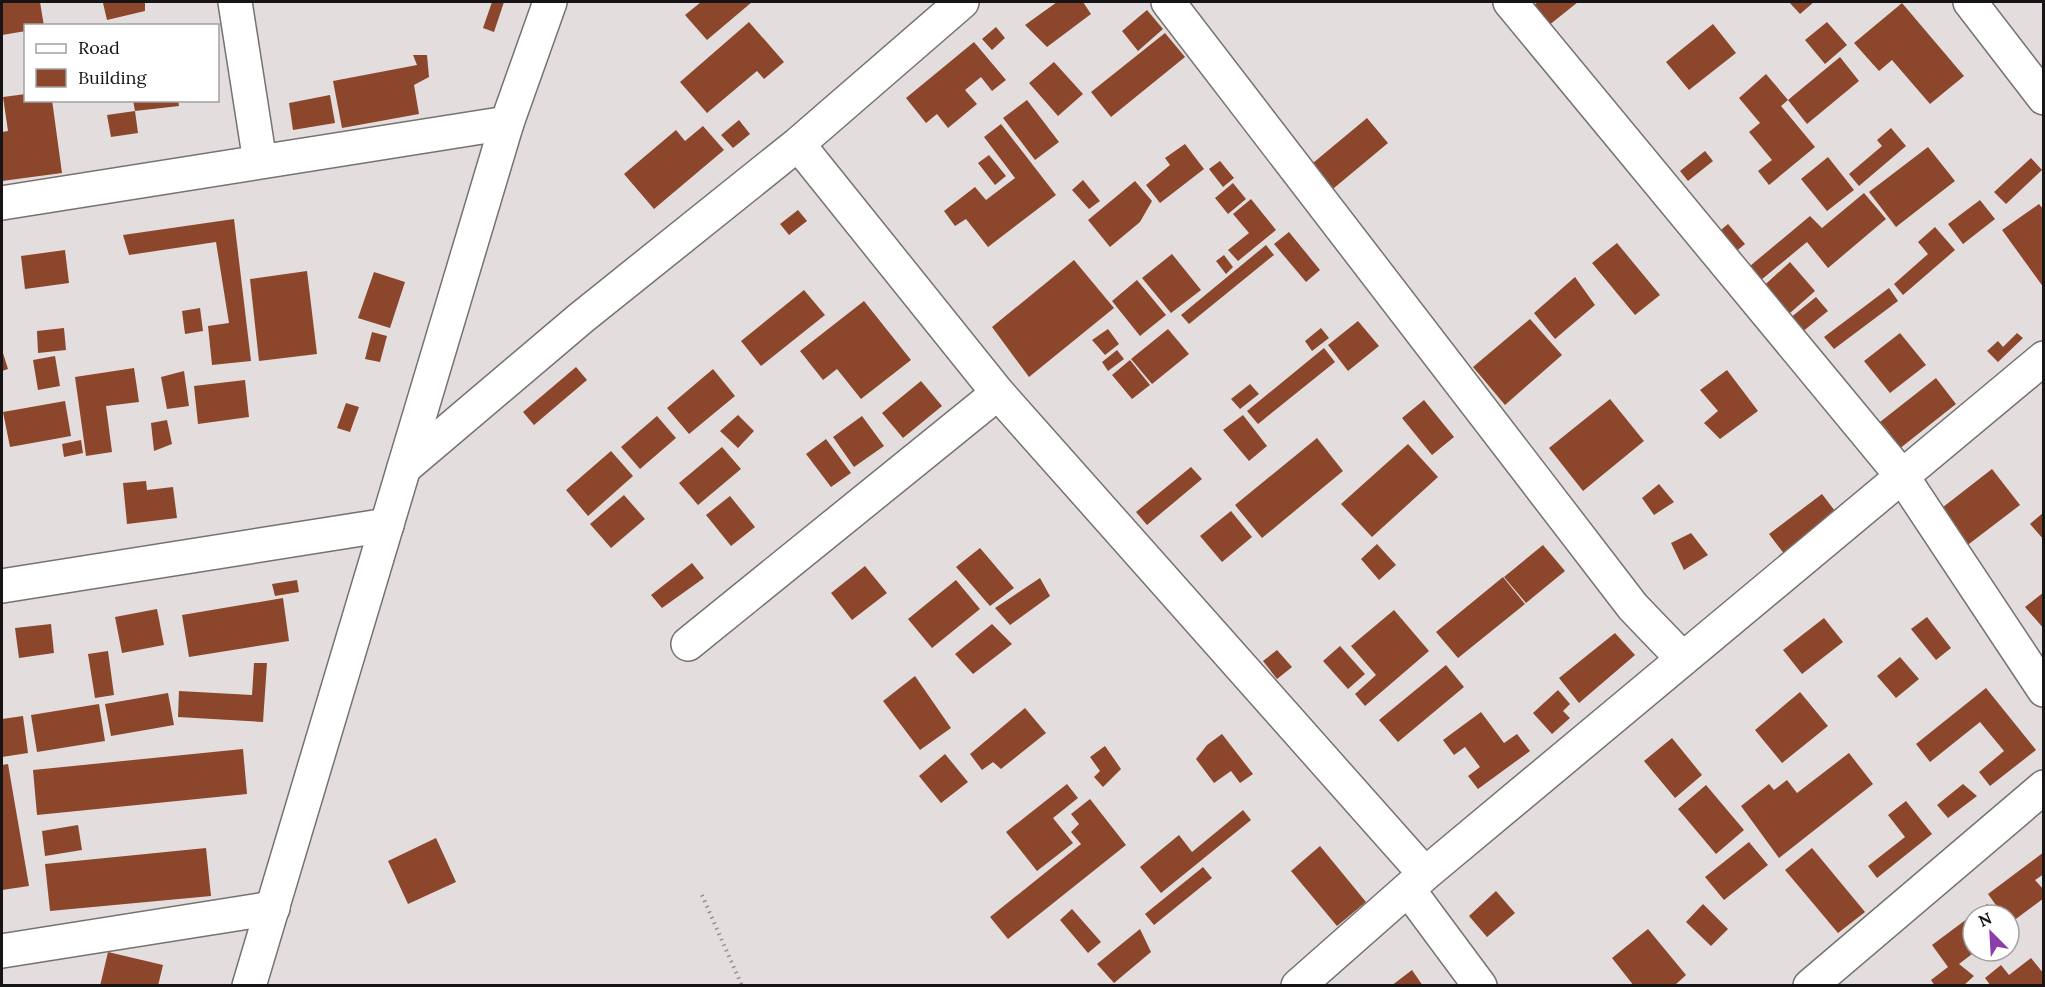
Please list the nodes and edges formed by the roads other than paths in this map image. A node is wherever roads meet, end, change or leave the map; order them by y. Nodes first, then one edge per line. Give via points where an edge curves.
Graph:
1 (235, 2) edge
2 (550, 2) edge
3 (962, 2) edge
4 (1167, 2) edge
5 (1510, 2) edge
6 (1970, 2) edge
7 (2043, 98) edge
8 (507, 123) junction
9 (798, 144) junction
10 (260, 162) junction
11 (2, 203) edge
12 (2043, 358) edge
13 (998, 393) junction
14 (404, 468) junction
15 (1902, 476) junction
16 (387, 525) junction
17 (2, 586) edge
18 (688, 644) dead end
19 (1683, 659) junction
20 (2043, 690) edge
21 (2043, 787) edge
22 (1417, 881) junction
23 (273, 908) junction
24 (2, 951) edge
25 (249, 986) edge
26 (1298, 986) edge
27 (1480, 986) edge
28 (1810, 986) edge

1 - 10 street
2 - 8 street
3 - 9 street
4 - 19 street via 1633,607
5 - 15 street
6 - 7 street
8 - 10 street
8 - 14 street
9 - 13 street
9 - 14 street via 581,318
10 - 11 street
12 - 15 street
13 - 18 street
13 - 22 street
14 - 16 street
15 - 19 street
15 - 20 street
16 - 17 street
16 - 23 street
19 - 22 street
21 - 28 street
22 - 26 street
22 - 27 street
23 - 24 street
23 - 25 street

